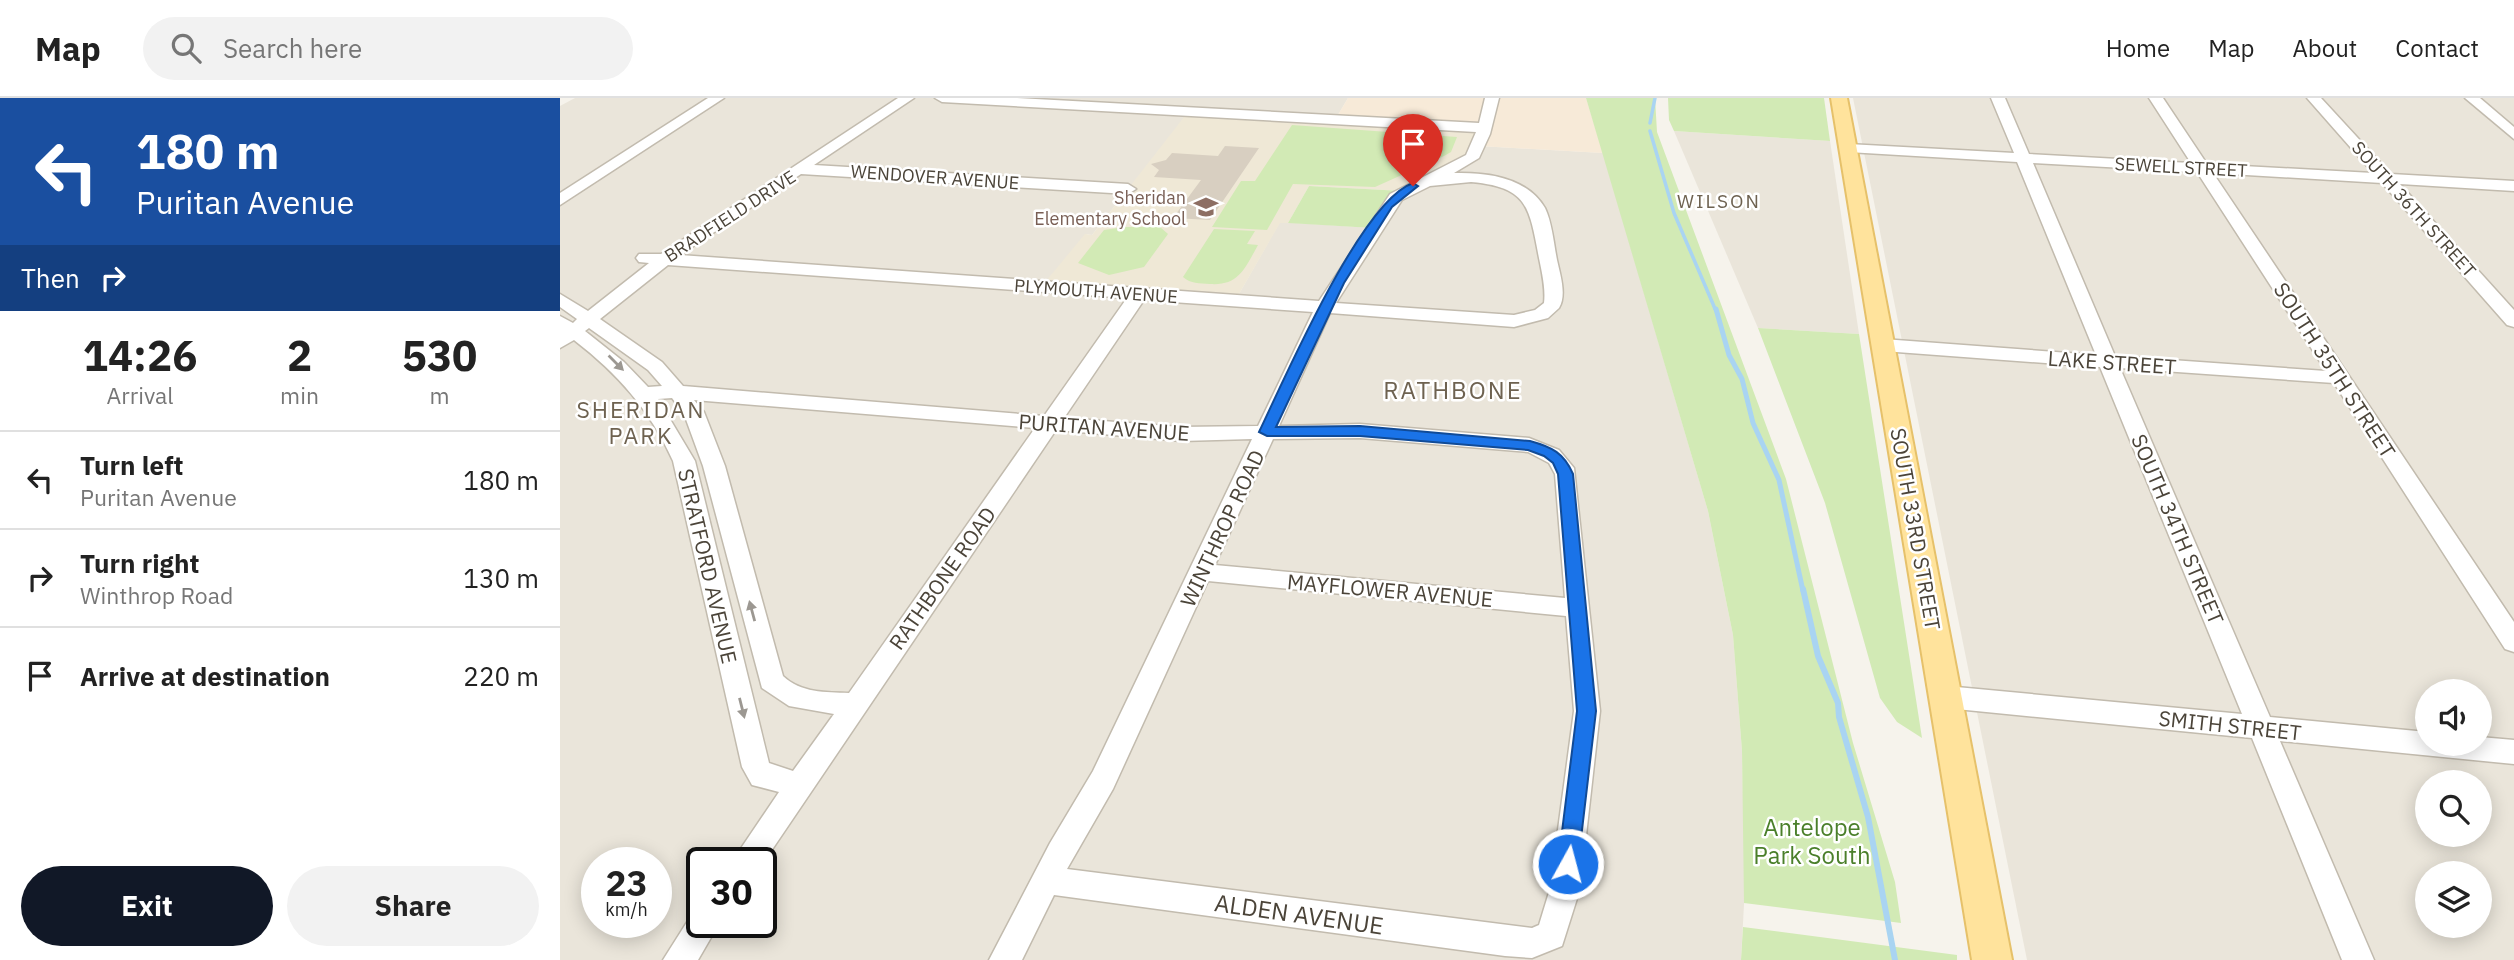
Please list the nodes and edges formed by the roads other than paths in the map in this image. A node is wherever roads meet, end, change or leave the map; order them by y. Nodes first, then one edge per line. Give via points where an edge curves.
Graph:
1 (717, 98) edge
2 (892, 98) edge
3 (907, 98) edge
4 (942, 98) edge
5 (1492, 98) edge
6 (1839, 98) edge
7 (1998, 98) edge
8 (2156, 98) edge
9 (2314, 98) edge
10 (2472, 98) edge
11 (1485, 128) junction
12 (2514, 135) edge
13 (1848, 148) junction
14 (1476, 153) junction
15 (2023, 158) junction
16 (784, 168) junction
17 (2202, 168) junction
18 (801, 169) junction
19 (2387, 178) junction
20 (1501, 182) junction
21 (1424, 183) junction
22 (2514, 186) edge
23 (1128, 189) dead end
24 (560, 200) edge
25 (654, 259) junction
26 (1139, 294) junction
27 (1324, 307) junction
28 (568, 321) edge
29 (2514, 321) edge
30 (1883, 345) junction
31 (2108, 362) junction
32 (2340, 378) junction
33 (678, 392) junction
34 (645, 393) junction
35 (1049, 424) junction
36 (1267, 432) junction
37 (1202, 572) junction
38 (1577, 608) junction
39 (2514, 642) edge
40 (1946, 697) junction
41 (855, 704) junction
42 (2261, 728) junction
43 (2514, 752) edge
44 (799, 785) junction
45 (757, 847) edge
46 (1046, 880) junction
47 (694, 938) edge
48 (679, 960) edge
49 (1005, 960) edge
50 (1992, 960) edge
51 (2358, 960) edge

1 - 24 street
2 - 16 street, BRADFIELD DRIVE
3 - 18 street, BRADFIELD DRIVE
4 - 11 street
5 - 11 street
6 - 13 main road, SOUTH 33RD STREET
7 - 15 street, SOUTH 34TH STREET
8 - 17 street, SOUTH 35TH STREET
9 - 19 street, SOUTH 36TH STREET
10 - 12 street
11 - 14 street
13 - 15 street, SEWELL STREET
13 - 30 main road, SOUTH 33RD STREET
14 - 20 street via 1484,169
14 - 21 street, WINTHROP ROAD via 1467,163
15 - 17 street, SEWELL STREET
15 - 31 street, SOUTH 34TH STREET
16 - 18 street, WENDOVER AVENUE
16 - 25 street, BRADFIELD DRIVE
17 - 19 street, SEWELL STREET
17 - 32 street, SOUTH 35TH STREET
18 - 23 street, WENDOVER AVENUE
18 - 25 street, BRADFIELD DRIVE
19 - 22 street, SEWELL STREET
19 - 29 street, SOUTH 36TH STREET
20 - 21 street via 1468,177
20 - 27 street, PLYMOUTH AVENUE via 1520,190 1538,210 1554,296 1545,312 1514,321
21 - 27 street, WINTHROP ROAD via 1403,191 1388,205
25 - 26 street, PLYMOUTH AVENUE
25 - 28 street, BRADFIELD DRIVE
26 - 27 street, PLYMOUTH AVENUE
26 - 35 street, RATHBONE ROAD
27 - 36 street, WINTHROP ROAD
28 - 33 street, STRATFORD AVENUE via 656,366
28 -> 34 street, STRATFORD AVENUE
30 - 31 street, LAKE STREET
30 - 40 main road, SOUTH 33RD STREET
31 - 32 street, LAKE STREET
31 - 42 street, SOUTH 34TH STREET
32 - 39 street, SOUTH 35TH STREET
33 - 34 street, PURITAN AVENUE
33 - 35 street, PURITAN AVENUE
41 -> 33 street, STRATFORD AVENUE via 798,698 780,692 771,681 715,466 694,412
34 -> 44 street, STRATFORD AVENUE via 668,424 684,461 756,767 762,776
35 - 36 street, PURITAN AVENUE via 1181,434
35 - 41 street, RATHBONE ROAD
36 - 37 street, WINTHROP ROAD
36 - 38 street, PURITAN AVENUE via 1360,431 1530,445 1549,452 1566,474
37 - 38 street, MAYFLOWER AVENUE
37 - 46 street, WINTHROP ROAD via 1103,780
38 - 46 street, ALDEN AVENUE via 1587,711 1565,889 1551,935 1532,943 1505,941
40 - 42 street, SMITH STREET
40 - 50 main road, SOUTH 33RD STREET
41 - 44 street, RATHBONE ROAD
42 - 43 street, SMITH STREET
42 - 51 street, SOUTH 34TH STREET
44 - 45 street, RATHBONE ROAD
46 - 49 street, WINTHROP ROAD
47 - 48 street

